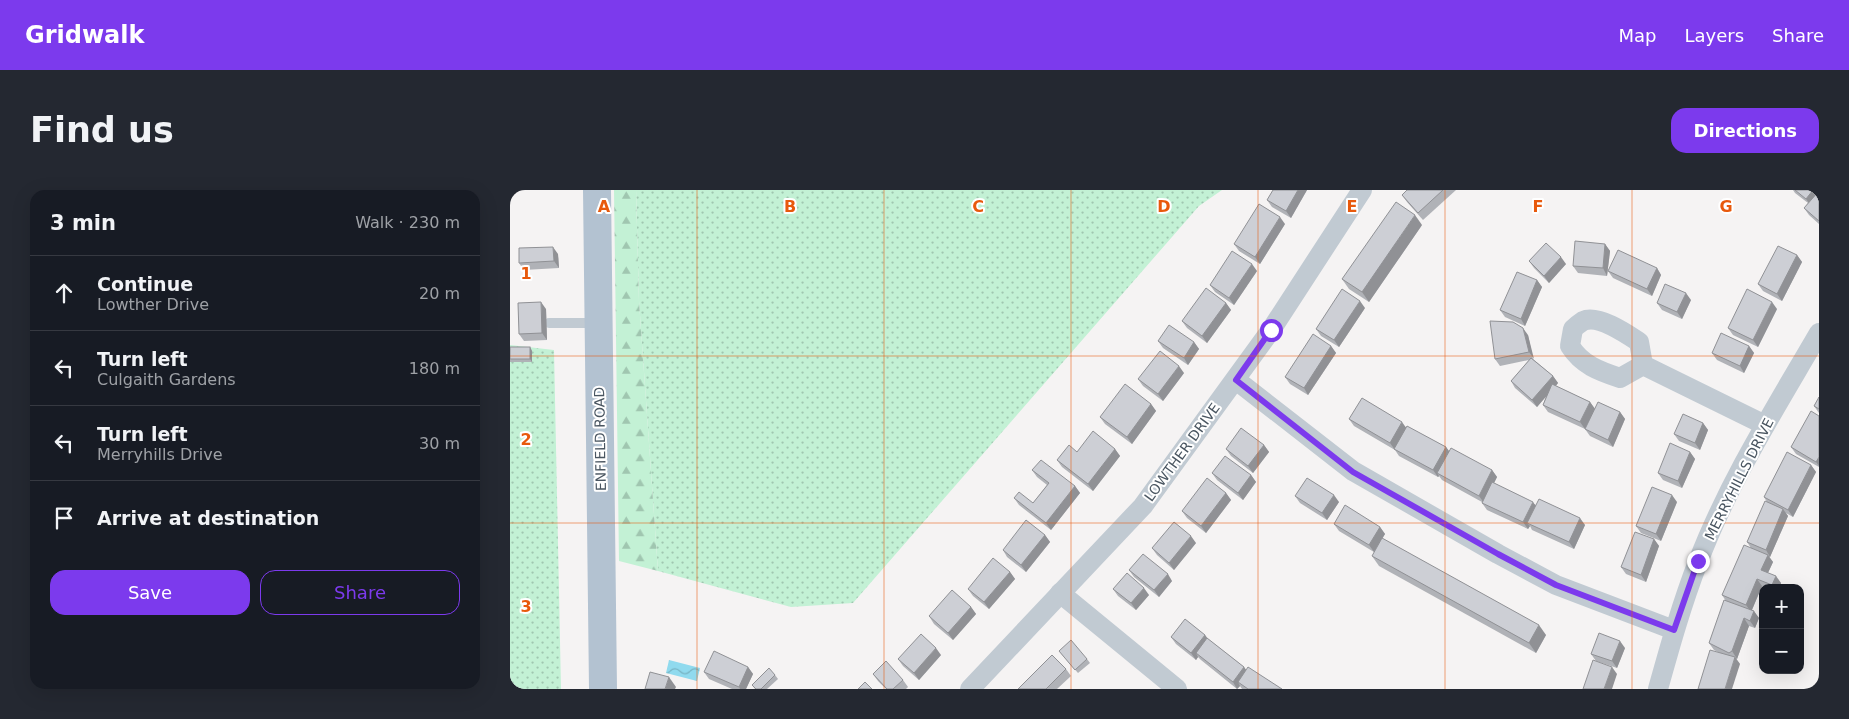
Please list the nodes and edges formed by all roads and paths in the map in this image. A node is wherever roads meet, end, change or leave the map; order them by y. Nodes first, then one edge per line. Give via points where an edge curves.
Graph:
1 (597, 190) edge
2 (1363, 191) edge
3 (599, 322) junction
4 (549, 324) dead end
5 (1819, 333) edge
6 (1643, 364) dead end
7 (1236, 380) junction
8 (1765, 425) junction
9 (1060, 594) junction
10 (1674, 630) junction
11 (603, 689) edge
12 (970, 689) edge
13 (1177, 689) edge
14 (1658, 689) edge

1 - 3 main road, ENFIELD ROAD
2 - 7 street, LOWTHER DRIVE
3 - 4 lane
3 - 11 main road, ENFIELD ROAD
5 - 8 street, MERRYHILLS DRIVE
6 - 8 street
7 - 9 street, LOWTHER DRIVE via 1143,506
7 - 10 street via 1353,472 1556,585
8 - 10 street, MERRYHILLS DRIVE via 1698,561
9 - 12 street, LOWTHER DRIVE
9 - 13 street
10 - 14 street, MERRYHILLS DRIVE

